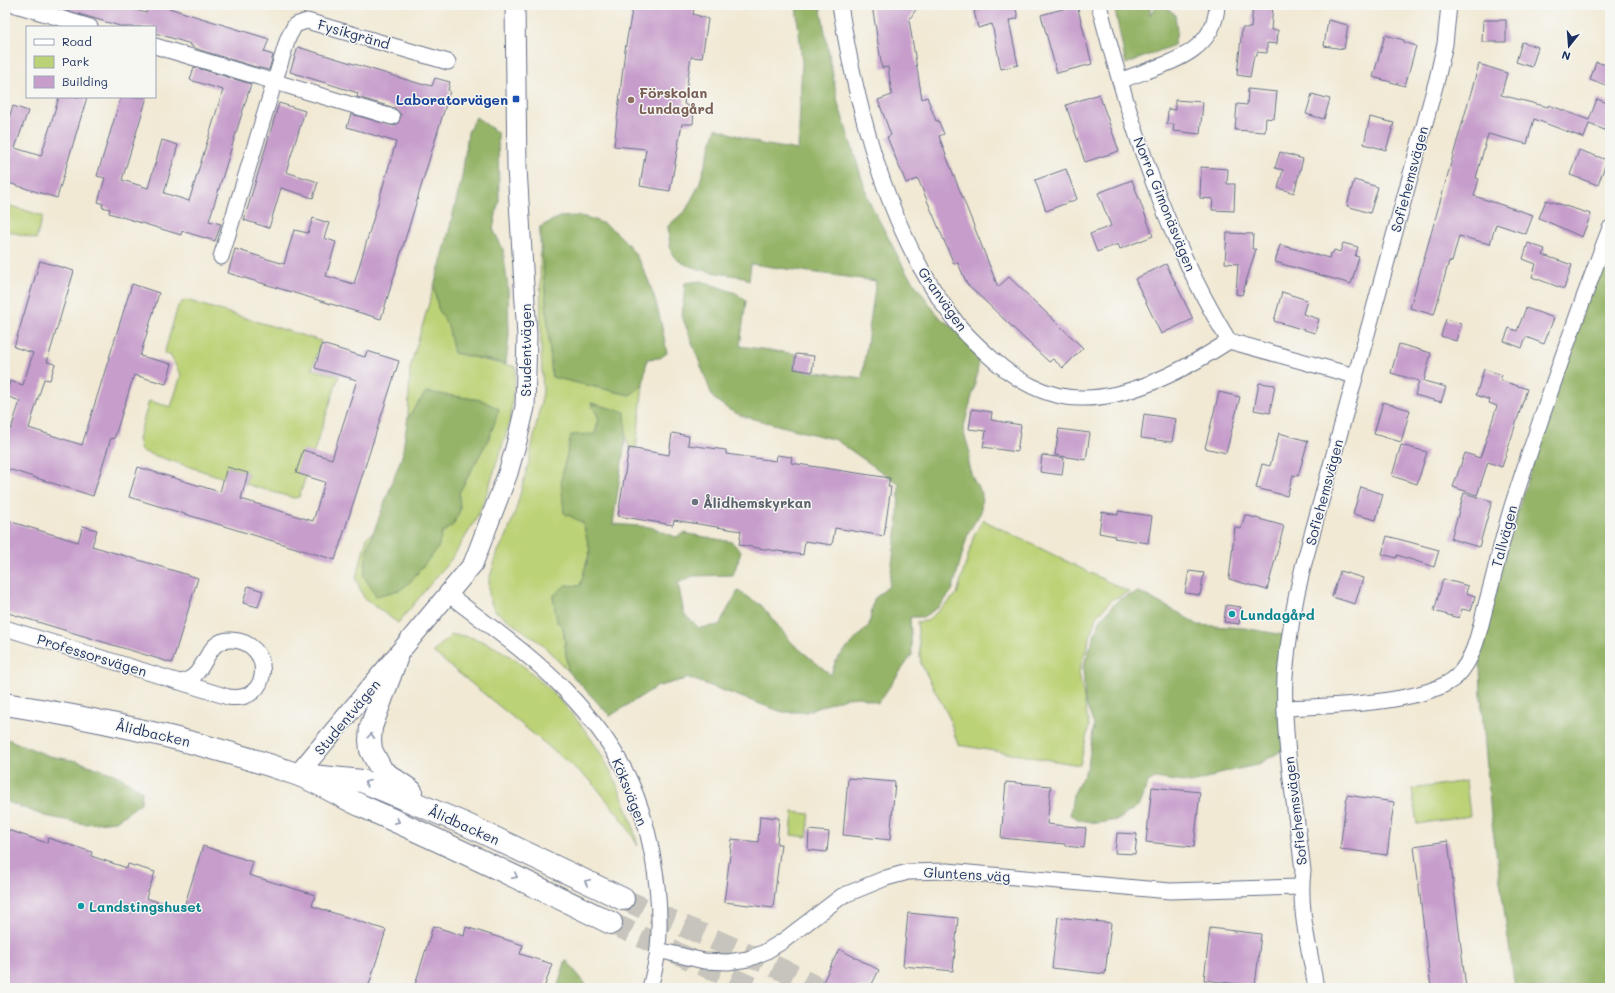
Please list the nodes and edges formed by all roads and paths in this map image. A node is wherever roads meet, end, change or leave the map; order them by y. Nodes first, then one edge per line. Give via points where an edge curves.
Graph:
1 (16, 5) edge
2 (515, 5) edge
3 (840, 5) edge
4 (1100, 5) edge
5 (1217, 5) edge
6 (1449, 5) edge
7 (87, 26) edge
8 (156, 46) edge
9 (448, 62) dead end
10 (1120, 81) junction
11 (274, 82) junction
12 (392, 117) dead end
13 (1610, 228) edge
14 (221, 257) dead end
15 (1229, 341) junction
16 (1355, 376) junction
17 (448, 594) junction
18 (5, 628) edge
19 (396, 659) junction
20 (180, 682) junction
21 (5, 704) edge
22 (1285, 708) junction
23 (298, 774) junction
24 (466, 824) junction
25 (1301, 887) junction
26 (623, 899) tunnel mouth
27 (612, 923) tunnel mouth
28 (658, 950) junction
29 (650, 988) edge
30 (1316, 988) edge

1 - 7 street
2 - 17 street, Studentvägen via 518,168 527,336 525,407 508,473 473,564
3 - 15 street, Granvägen via 848,55 877,163 917,262 956,323 1002,368 1018,380 1050,394 1084,398 1104,396 1143,385 1175,371
4 - 10 street, Norra Gimonäsvägen
5 - 10 street via 1213,28 1206,40 1193,51
6 - 16 street, Sofiehemsvägen via 1445,44
8 - 11 street
9 - 11 street, Fysikgränd via 307,21 295,25 288,38
10 - 15 street, Norra Gimonäsvägen via 1173,232 1205,300
11 - 12 street
11 - 14 street, Fysikgränd
13 - 22 street, Tallvägen via 1535,437 1512,506 1479,632 1472,653 1464,666 1457,676 1445,685 1416,695
15 - 16 street
16 - 22 street, Sofiehemsvägen via 1294,604 1285,677
17 - 19 street, Studentvägen
17 - 28 street, Köksvägen via 524,651 565,690 596,726 624,768 650,848 657,889
18 - 20 street, Professorsvägen
19 - 23 street, Studentvägen
24 -> 19 main road, Studentvägen via 392,779 375,761 370,740 371,727
20 - 20 street, Professorsvägen via 228,697 240,698 251,694 260,684 262,664 258,654 250,646 237,640 223,641 212,649 194,677
21 - 23 main road, Ålidbacken via 170,735
22 - 25 street, Sofiehemsvägen via 1302,871
24 -> 23 main road, Ålidbacken via 362,781
23 -> 27 main road, Ålidbacken via 350,801 459,849
26 -> 24 main road, Ålidbacken
25 - 28 street, Gluntens väg via 1170,890 947,871 908,872 842,896 782,941 748,959 728,962 704,961
25 - 30 street, Sofiehemsvägen
28 - 29 street, Köksvägen

